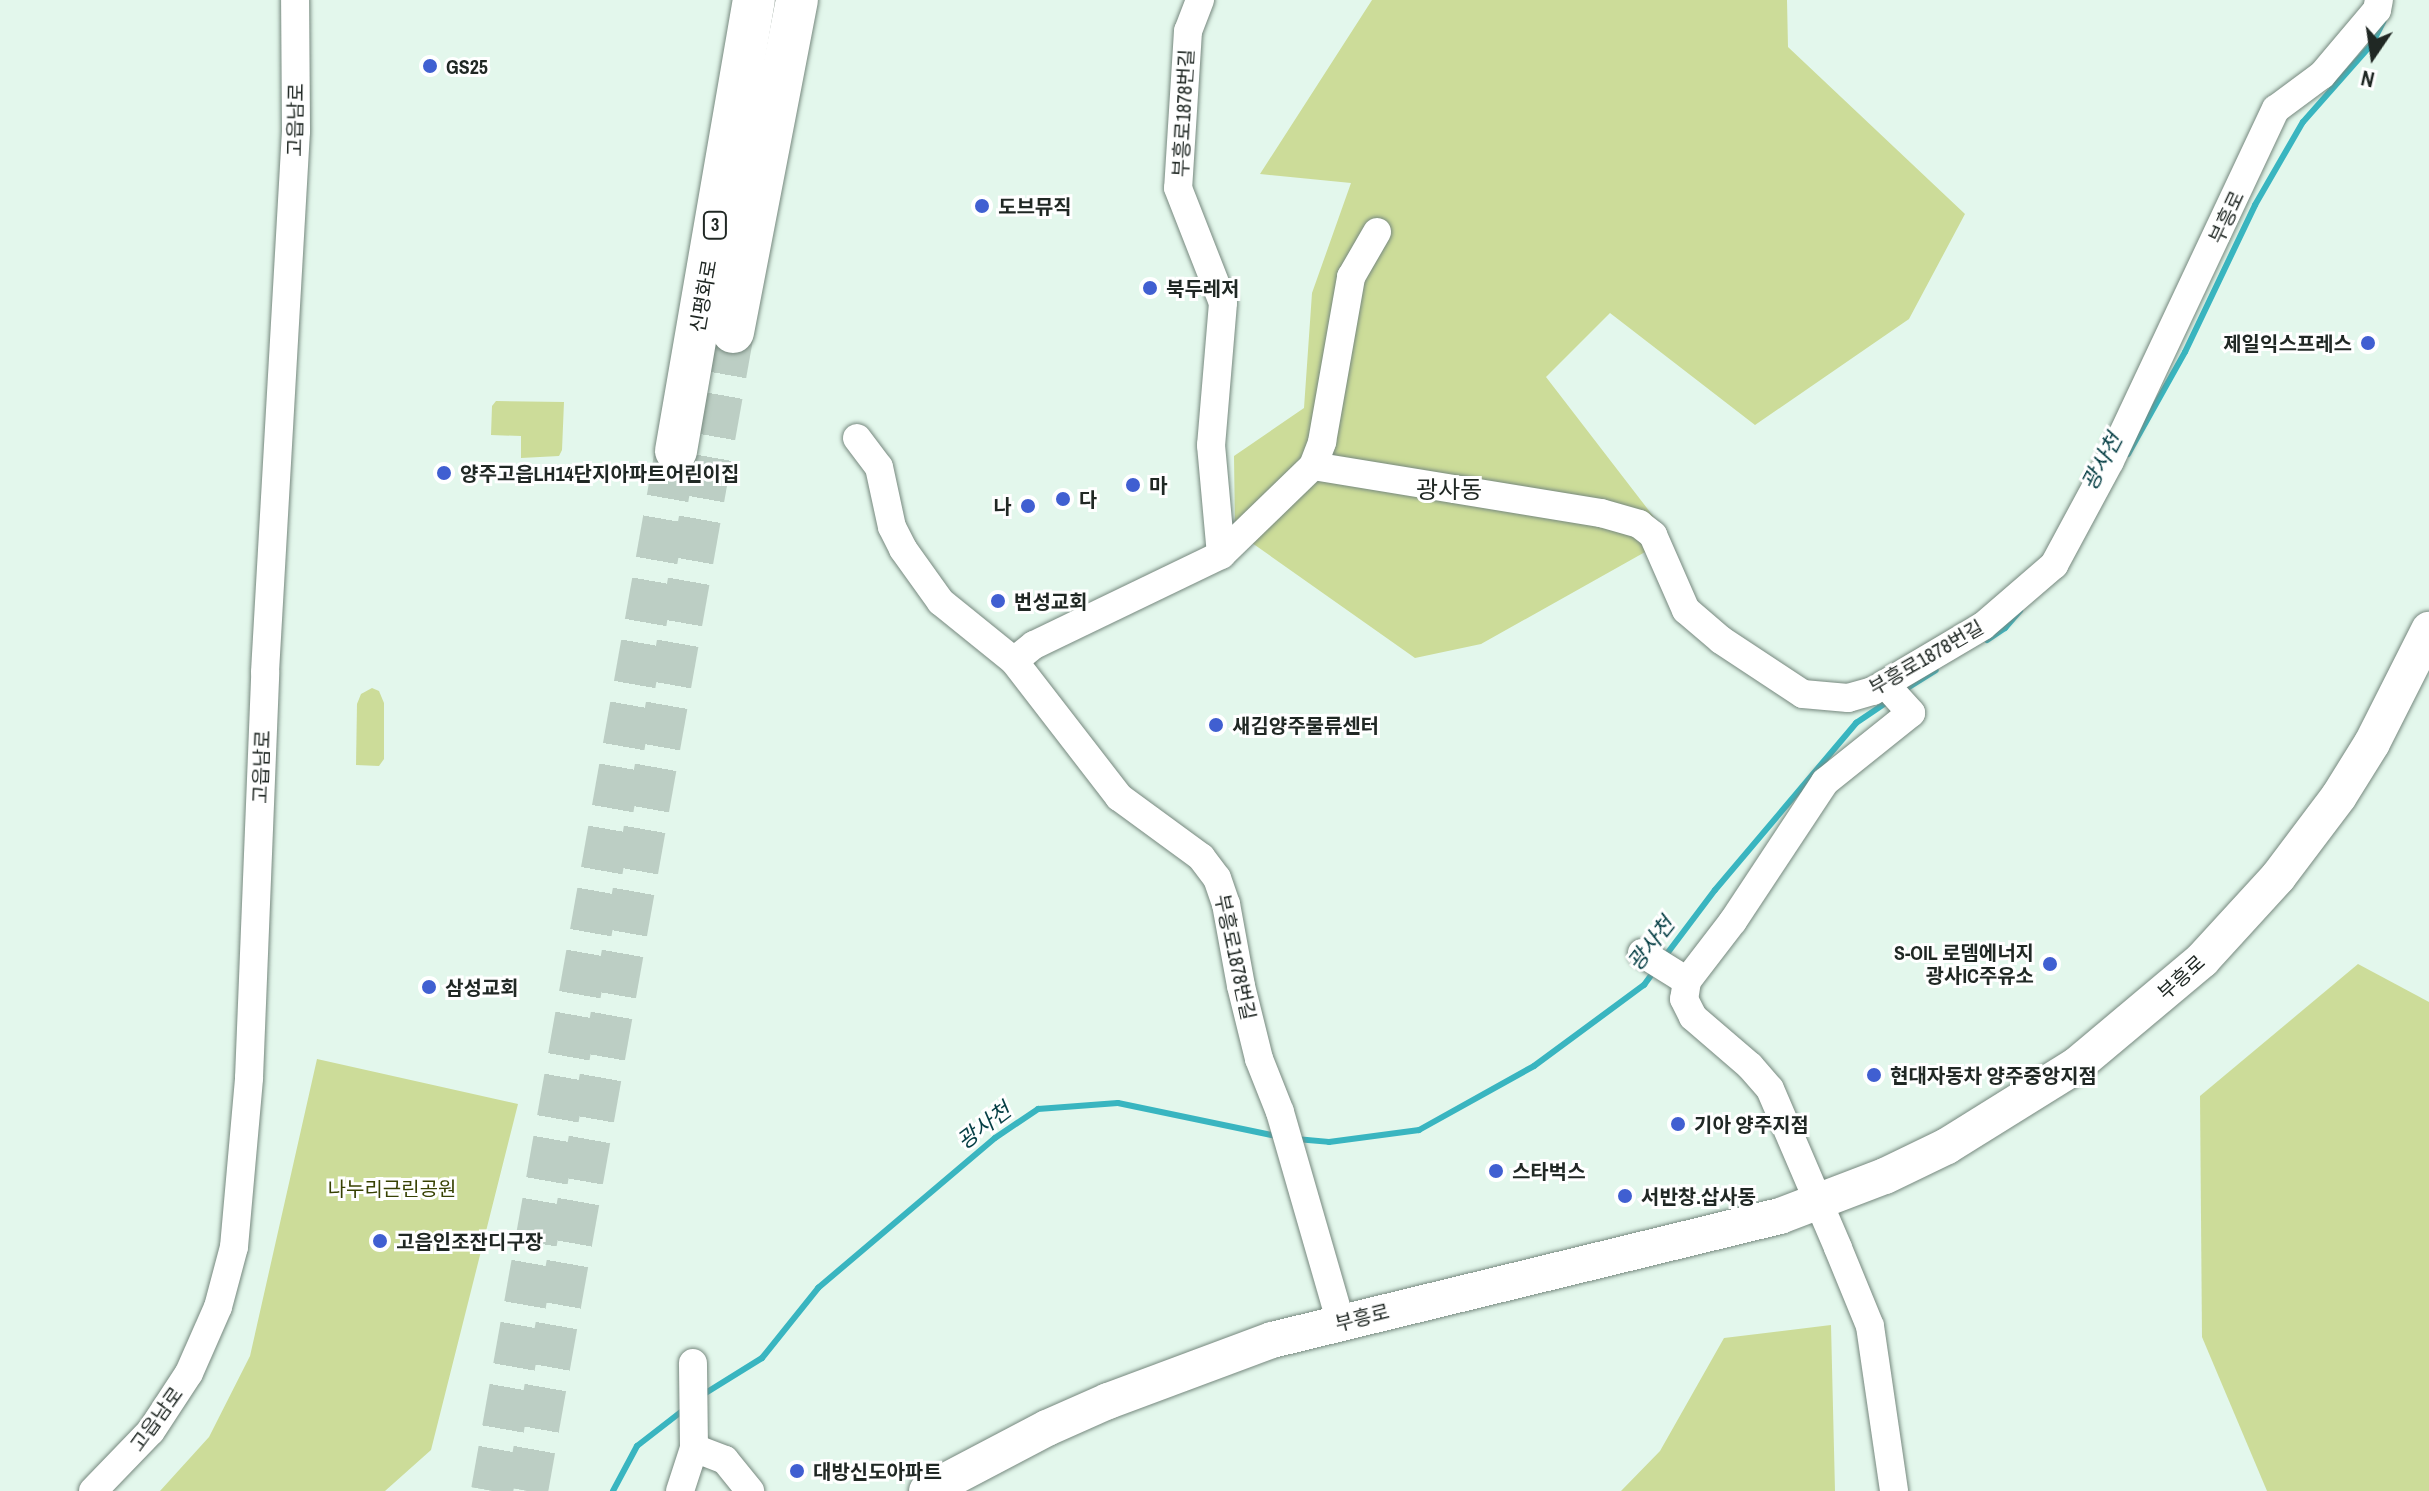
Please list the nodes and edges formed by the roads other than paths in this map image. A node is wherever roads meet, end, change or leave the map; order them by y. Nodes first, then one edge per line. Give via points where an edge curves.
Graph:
1 (295, 0) edge
2 (754, 0) edge
3 (797, 0) edge
4 (1200, 0) edge
5 (2379, 0) edge
6 (1377, 232) dead end
7 (733, 332) tunnel mouth
8 (857, 438) dead end
9 (676, 451) tunnel mouth
10 (2110, 461) joint
11 (1313, 466) junction
12 (1221, 555) junction
13 (2429, 630) edge
14 (1014, 661) junction
15 (1897, 697) junction
16 (1644, 954) dead end
17 (1687, 981) junction
18 (1819, 1202) junction
19 (1341, 1323) junction
20 (693, 1363) dead end
21 (694, 1448) junction
22 (93, 1491) edge
23 (680, 1491) edge
24 (750, 1491) edge
25 (927, 1491) edge
26 (1894, 1491) edge

1 - 22 street, 고읍남로 via 296,131 265,672 249,1078 234,1247 218,1307 189,1373 151,1431
2 - 9 highway, 신평화로 / 3
3 - 7 highway, 신평화로 / 3
4 - 12 street, 부흥로1878번길 via 1188,31 1178,188 1223,303 1211,445
5 - 10 street, 부흥로 via 2377,10 2322,75 2276,109
6 - 11 street via 1351,277 1322,442
8 - 14 street, 부흥로1878번길 via 879,467 892,527 921,578 941,602
10 - 15 street, 부흥로1878번길 via 2054,565
11 - 12 street
11 - 15 street, 부흥로1878번길 via 1601,513 1639,524 1653,535 1686,610 1803,694
12 - 14 street via 1034,645
13 - 18 main road, 부흥로 via 2339,796 2278,877 2202,960 2077,1065 2004,1114 1885,1176
14 - 19 street, 부흥로1878번길 via 1119,797 1201,857 1217,878 1259,1059 1280,1112
15 - 17 street via 1825,782
16 - 17 street
17 - 18 street via 1684,999 1693,1017 1770,1089
18 - 19 main road, 부흥로 via 1765,1220
18 - 26 street via 1870,1326
19 - 25 main road, 부흥로 via 1272,1340 1108,1401
20 - 21 street
21 - 23 street
21 - 24 street via 725,1460

